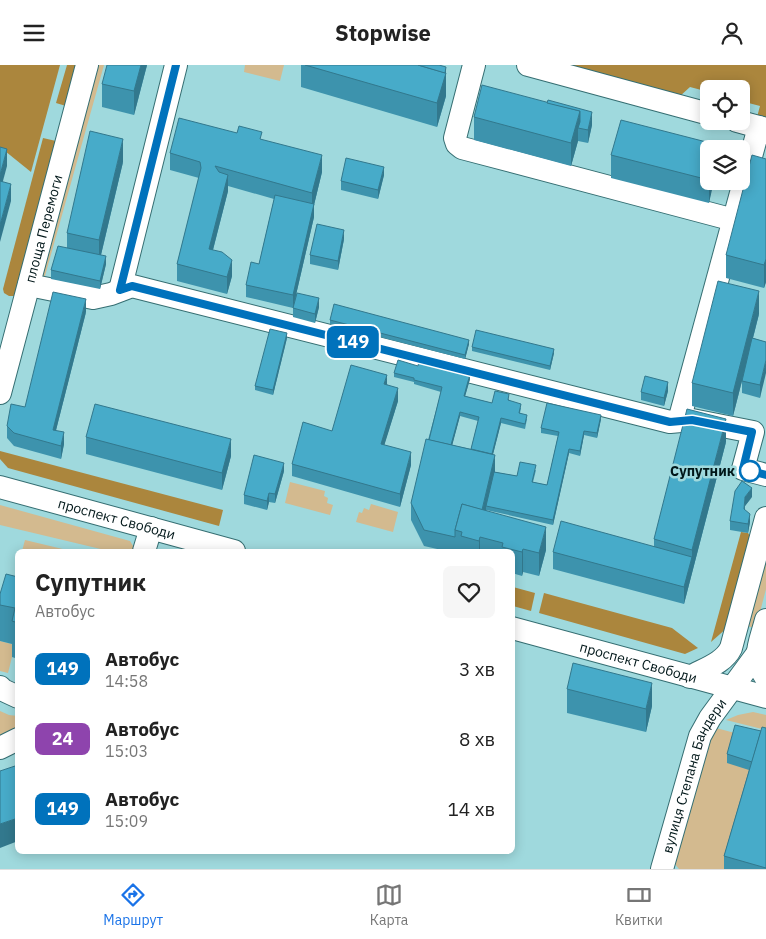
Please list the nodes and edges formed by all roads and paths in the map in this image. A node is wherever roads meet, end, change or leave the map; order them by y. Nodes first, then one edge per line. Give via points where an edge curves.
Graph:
1 (87, 65) edge
2 (176, 65) edge
3 (474, 65) edge
4 (528, 65) edge
5 (700, 112) edge
6 (762, 128) edge
7 (734, 220) junction
8 (29, 285) junction
9 (120, 290) junction
10 (0, 393) edge
11 (679, 421) junction
12 (766, 475) edge
13 (0, 487) edge
14 (766, 518) edge
15 (151, 528) junction
16 (145, 549) edge
17 (227, 549) edge
18 (766, 620) edge
19 (515, 629) edge
20 (731, 648) junction
21 (757, 654) junction
22 (690, 677) junction
23 (766, 678) edge
24 (0, 687) edge
25 (732, 688) junction
26 (15, 695) edge
27 (766, 697) edge
28 (15, 740) edge
29 (0, 748) edge
30 (662, 869) edge

1 - 8 street, площа Перемоги
2 - 9 street
3 - 7 street via 455,138 462,148
4 - 5 street
6 - 7 street
7 - 11 street
8 - 9 street via 93,298
8 - 10 street, площа Перемоги
9 - 11 street via 132,286 670,422
11 - 12 street via 692,420 752,432 743,469
13 - 15 street, проспект Свободи
14 - 20 street
15 - 16 street
15 - 17 street, проспект Свободи
18 - 21 street
19 - 22 street, проспект Свободи
20 - 22 street via 723,659
20 - 25 street
21 - 23 street
21 - 25 street, вулиця Степана Бандери
22 - 25 street, проспект Свободи
24 - 26 street
25 - 27 street, проспект Свободи
25 - 30 street, вулиця Степана Бандери via 700,736
28 - 29 street

